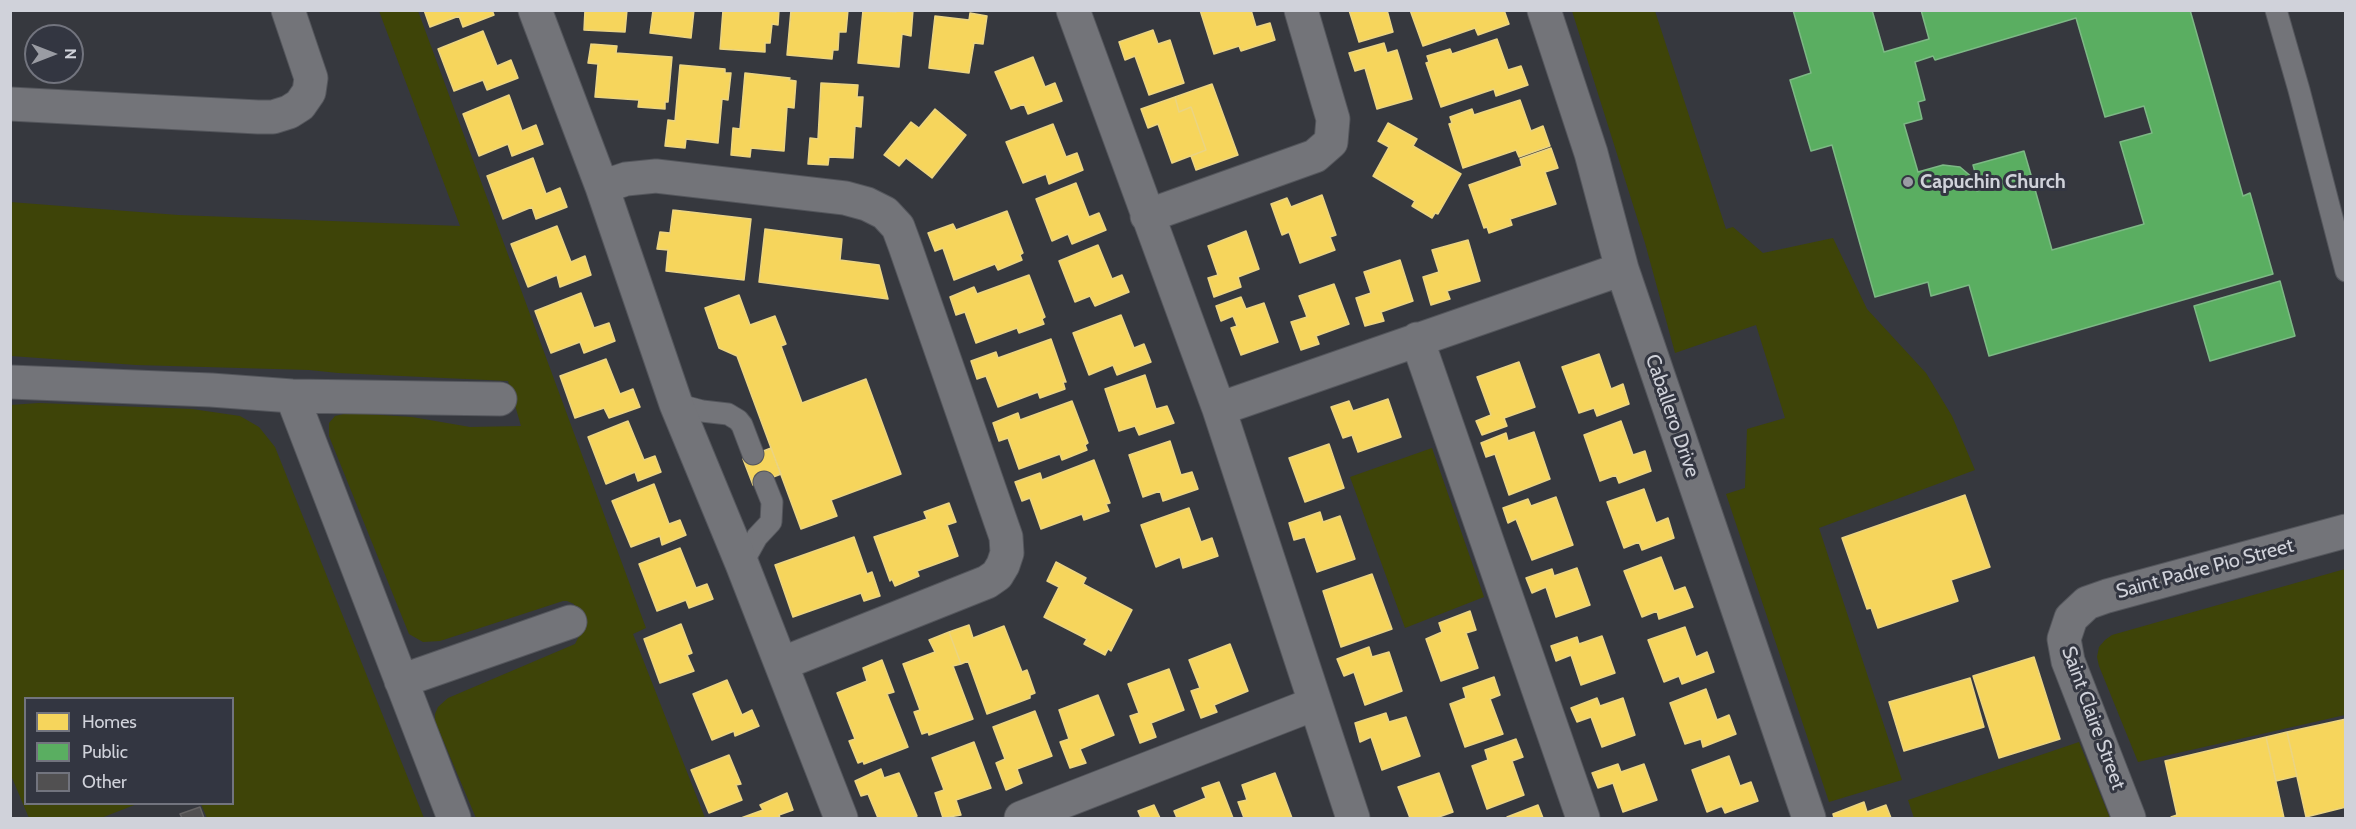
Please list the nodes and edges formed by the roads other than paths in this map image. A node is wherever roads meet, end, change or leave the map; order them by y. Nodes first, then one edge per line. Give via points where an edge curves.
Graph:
1 (288, 10) edge
2 (535, 10) edge
3 (1073, 10) edge
4 (1301, 10) edge
5 (1544, 10) edge
6 (2276, 10) edge
7 (10, 104) edge
8 (602, 187) junction
9 (1147, 216) junction
10 (1622, 269) junction
11 (2346, 271) edge
12 (1417, 339) junction
13 (10, 382) edge
14 (292, 396) junction
15 (500, 399) dead end
16 (675, 404) junction
17 (1219, 409) junction
18 (753, 454) dead end
19 (764, 482) dead end
20 (2346, 531) edge
21 (742, 564) junction
22 (2071, 618) joint
23 (570, 622) dead end
24 (782, 664) junction
25 (400, 681) junction
26 (1314, 704) junction
27 (454, 819) edge
28 (841, 819) edge
29 (1021, 819) edge
30 (1353, 819) edge
31 (1583, 819) edge
32 (1809, 819) edge
33 (2129, 819) edge

1 - 7 street via 311,78 309,92 289,112 258,117
2 - 8 street
3 - 9 street
4 - 9 street via 1331,113 1331,142 1315,156
5 - 10 street, Caballero Drive via 1591,153
6 - 11 lane
8 - 16 street
8 - 24 street via 634,177 656,176 845,198 885,213 906,246 1006,537 1004,565 987,582
9 - 17 street
10 - 12 street
10 - 32 street, Caballero Drive
12 - 17 street
12 - 31 street
13 - 14 street
14 - 15 street
14 - 25 street
16 - 18 lane via 729,414 742,425
16 - 21 street
17 - 26 street
19 - 21 lane via 772,502 771,522
20 - 22 street, Saint Padre Pio Street via 2107,596 2087,603
21 - 24 street
22 - 33 street, Saint Claire Street via 2064,639 2068,662
23 - 25 street
24 - 28 street
25 - 27 street
26 - 29 street
26 - 30 street

